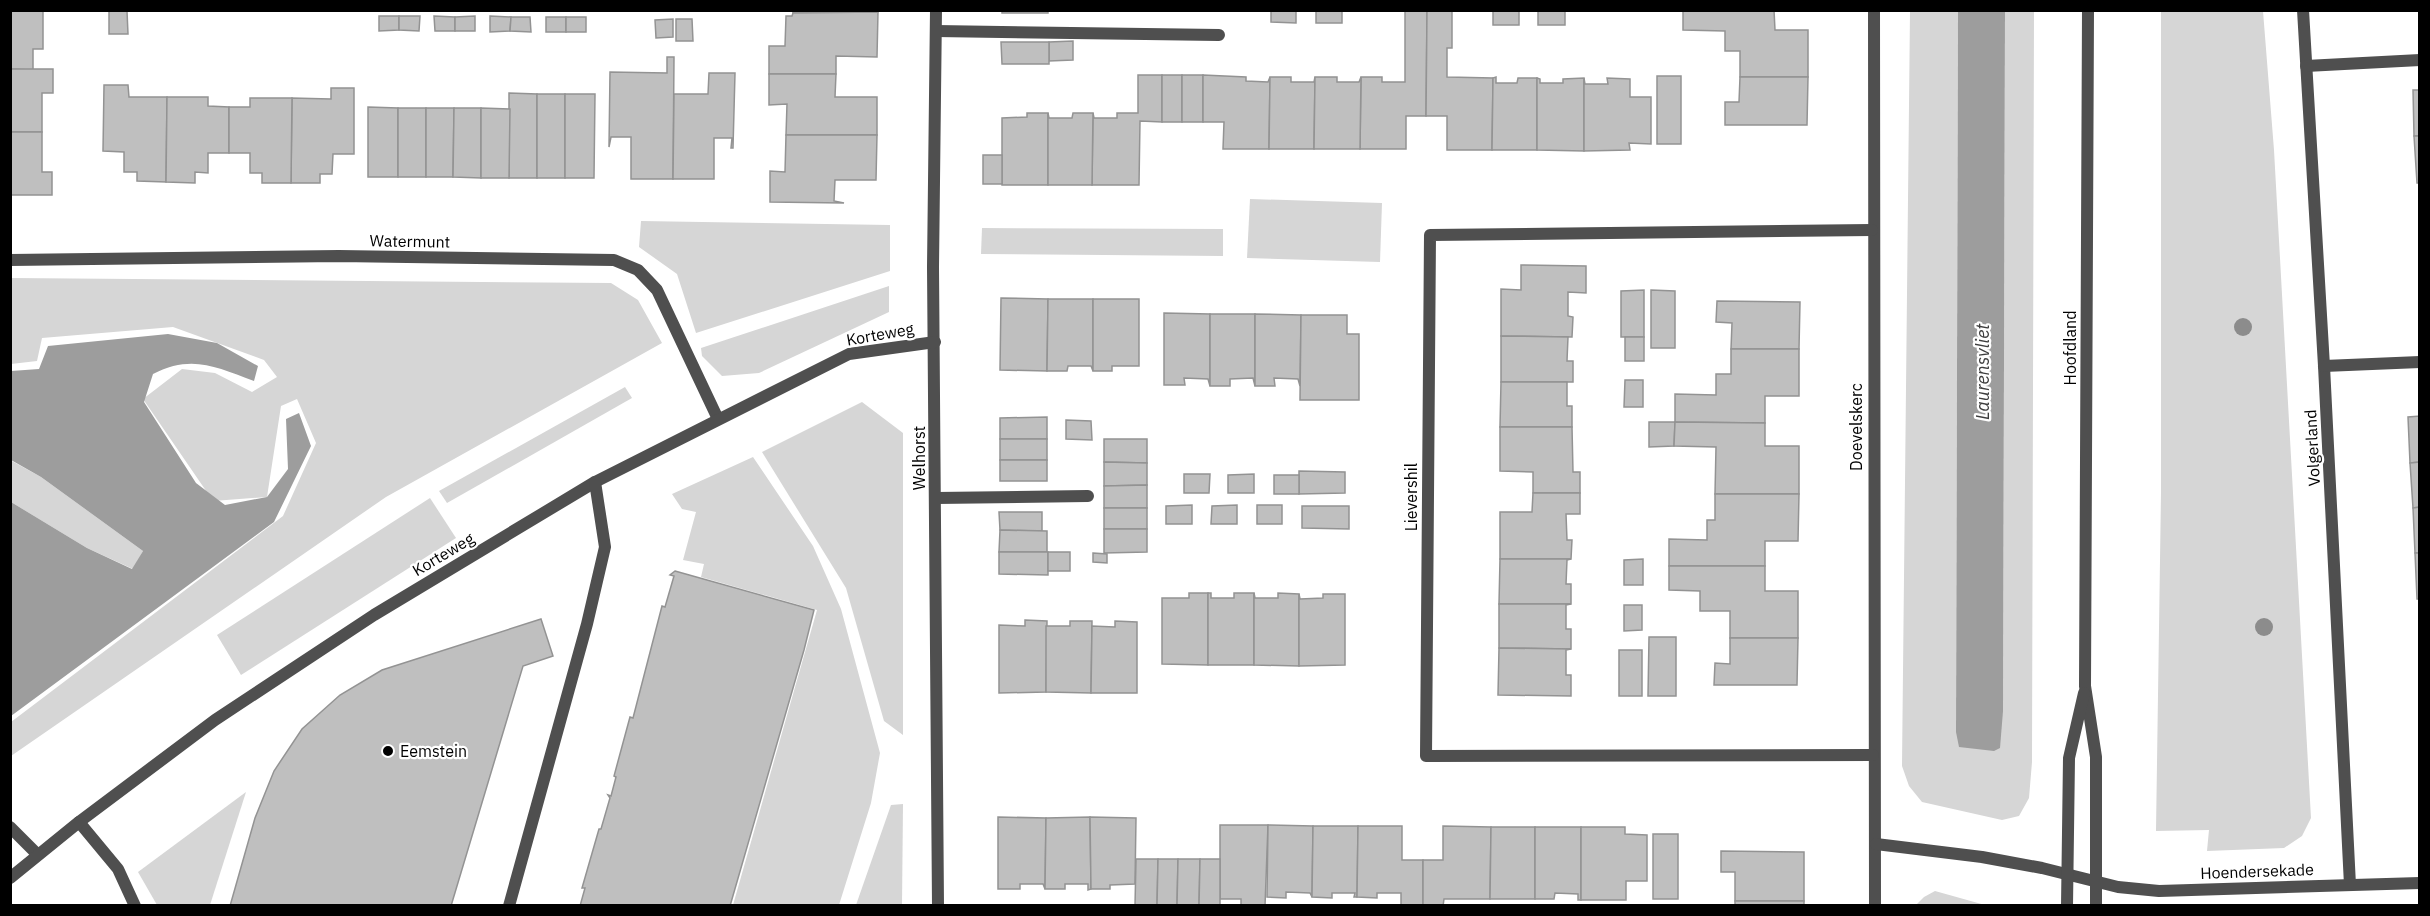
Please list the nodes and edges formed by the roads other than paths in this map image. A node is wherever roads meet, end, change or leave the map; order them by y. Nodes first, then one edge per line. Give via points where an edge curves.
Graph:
1 (936, 10) edge
2 (1874, 10) edge
3 (2088, 10) edge
4 (2303, 10) edge
5 (936, 31) junction
6 (1219, 35) dead end
7 (2420, 60) edge
8 (2306, 66) junction
9 (1872, 230) junction
10 (10, 260) edge
11 (935, 342) junction
12 (2420, 362) edge
13 (2325, 366) junction
14 (718, 418) junction
15 (595, 482) junction
16 (1088, 496) dead end
17 (936, 498) junction
18 (2085, 686) junction
19 (1873, 755) junction
20 (79, 822) junction
21 (10, 827) edge
22 (1876, 844) junction
23 (37, 854) junction
24 (2068, 874) junction
25 (10, 878) edge
26 (2097, 882) junction
27 (2420, 883) edge
28 (2350, 885) junction
29 (135, 906) edge
30 (509, 906) edge
31 (938, 906) edge
32 (1875, 906) edge
33 (2067, 906) edge
34 (2096, 906) edge

1 - 5 street, Welhorst
2 - 9 street, Doevelskerc
3 - 18 street, Hoofdland
4 - 8 street, Volgerland
5 - 6 street
5 - 11 street, Welhorst
7 - 8 street
8 - 13 street, Volgerland
9 - 19 street, Doevelskerc
9 - 19 street, Lievershil via 1430,235 1426,756
10 - 14 street, Watermunt via 339,256 614,260 638,270 657,290
11 - 14 street, Korteweg via 849,354
11 - 17 street, Welhorst
12 - 13 street
13 - 28 street, Volgerland
14 - 15 street, Korteweg
15 - 20 street, Korteweg via 374,615 215,720
15 - 30 street via 605,547
16 - 17 street
17 - 31 street, Welhorst
18 - 24 street, Hoofdland via 2069,758
18 - 26 street, Hoofdland via 2096,757
19 - 22 street, Doevelskerc
20 - 23 street, Korteweg
20 - 29 street via 118,869
21 - 23 street
22 - 24 street via 1982,857
22 - 32 street, Doevelskerc
23 - 25 street, Korteweg
24 - 26 street
24 - 33 street, Hoofdland
26 - 28 street, Hoendersekade via 2159,891
26 - 34 street, Hoofdland
27 - 28 street, Hoendersekade

